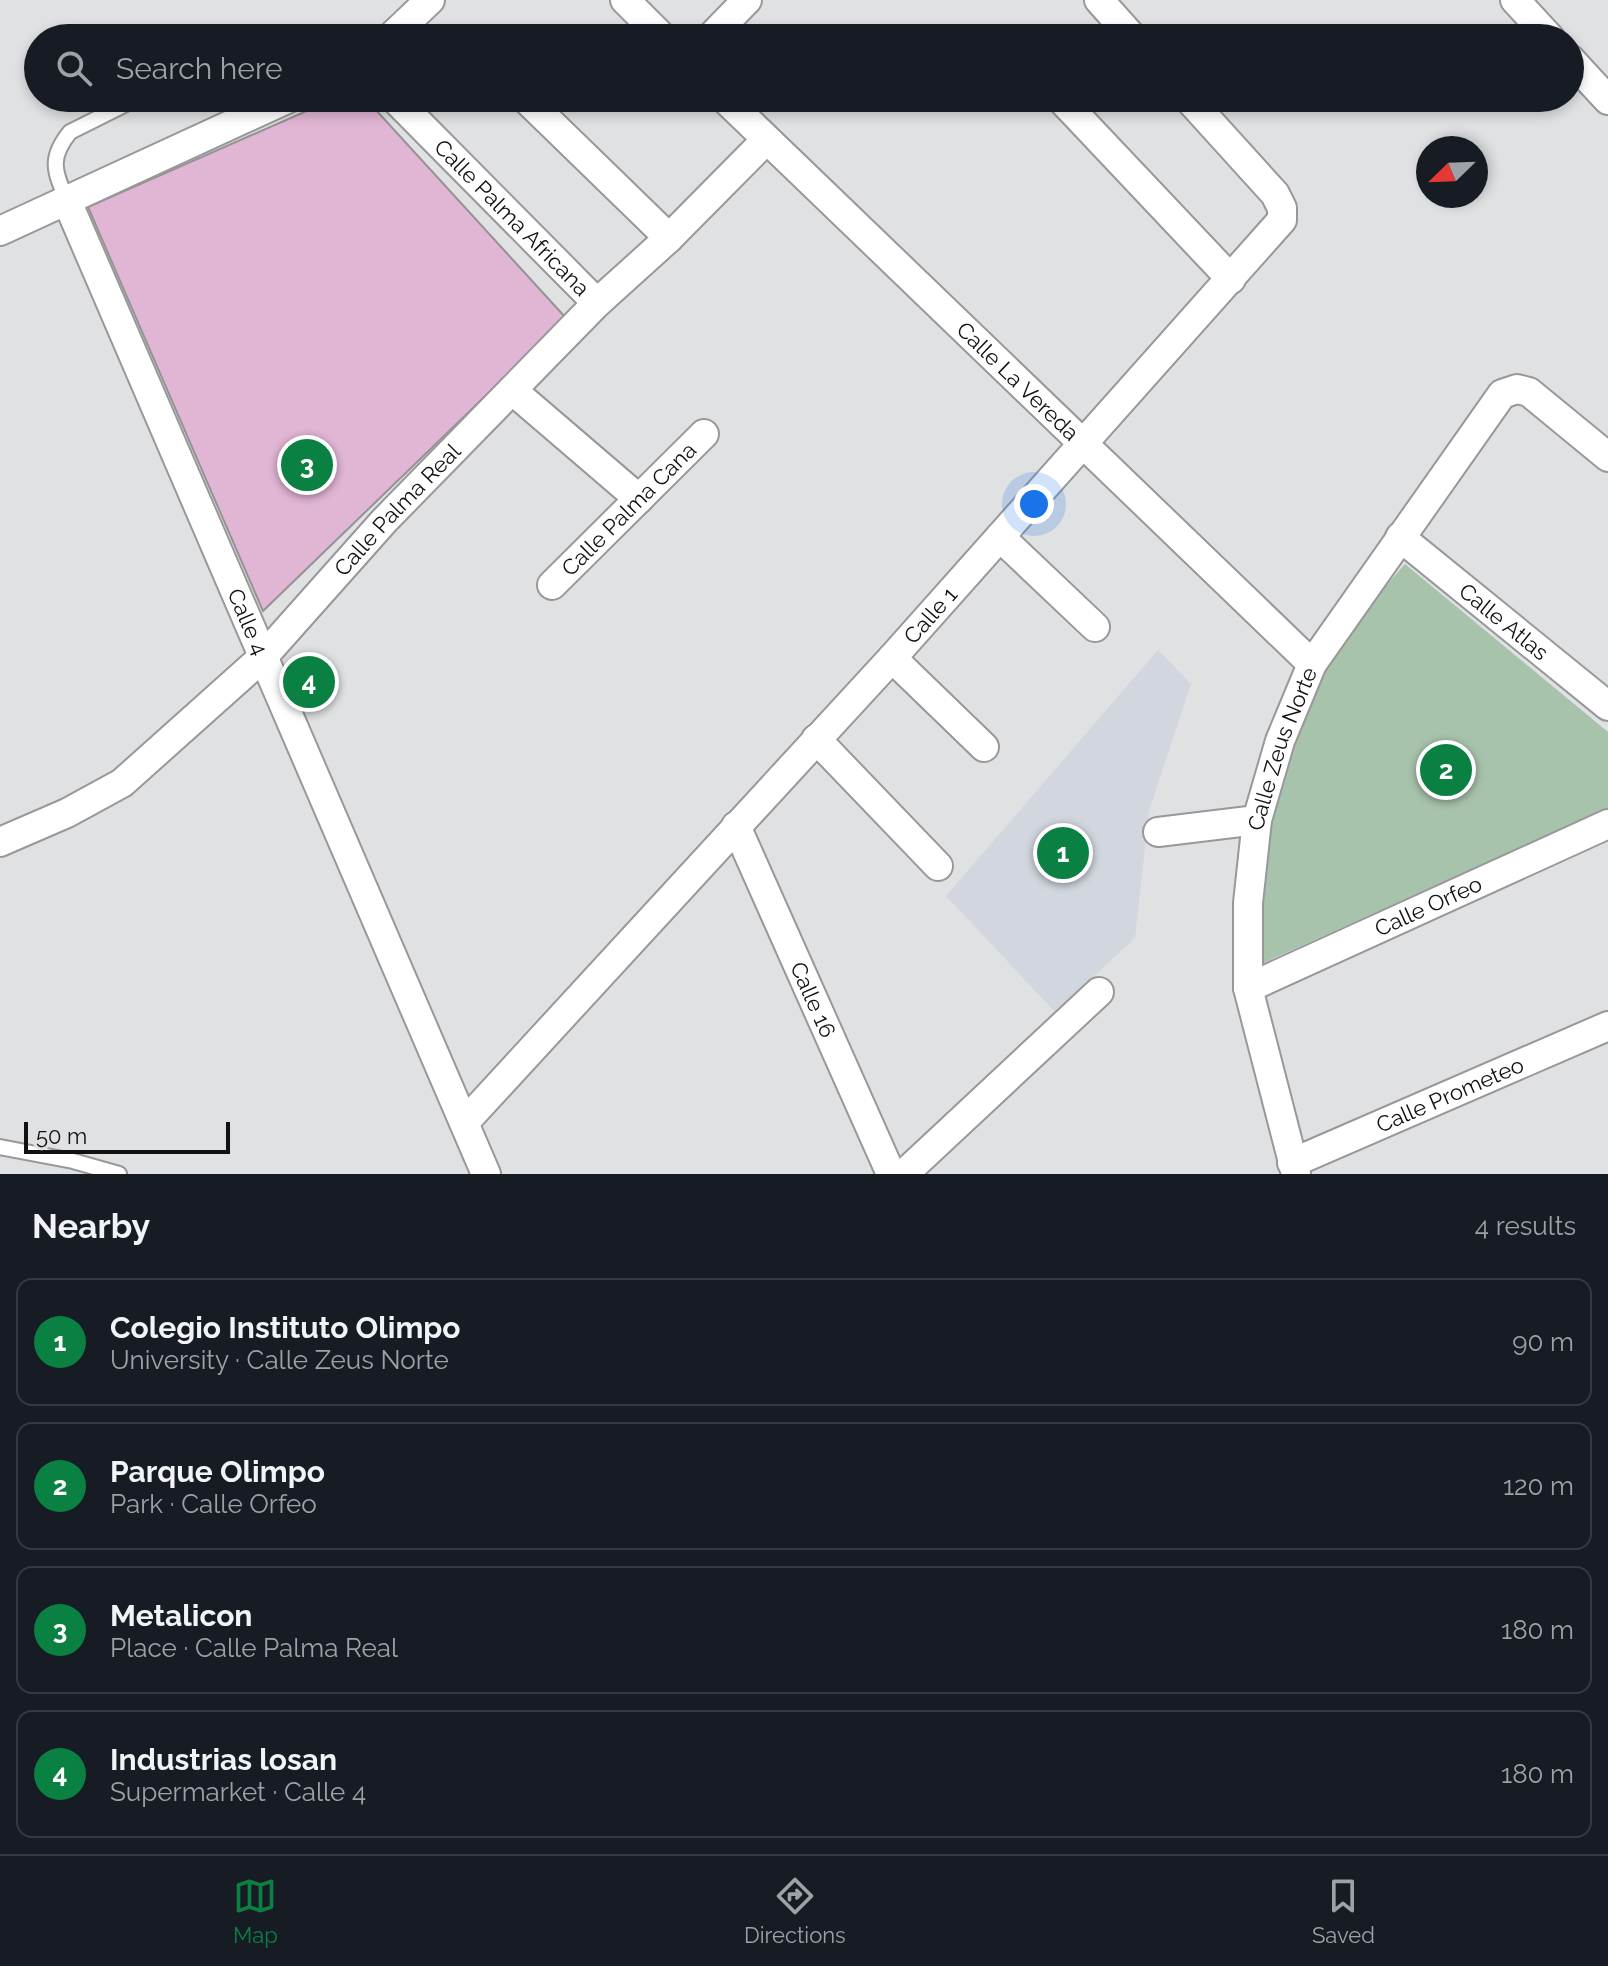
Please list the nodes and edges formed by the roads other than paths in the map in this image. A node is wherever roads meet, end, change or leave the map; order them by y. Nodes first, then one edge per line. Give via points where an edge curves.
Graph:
1 (430, 0) edge
2 (625, 0) edge
3 (747, 0) edge
4 (1099, 0) edge
5 (1515, 0) edge
6 (405, 24) edge
7 (649, 24) edge
8 (724, 24) edge
9 (1120, 24) edge
10 (1537, 24) edge
11 (1584, 74) edge
12 (1608, 100) edge
13 (110, 112) edge
14 (259, 112) edge
15 (408, 112) edge
16 (539, 112) edge
17 (738, 112) edge
18 (1073, 112) edge
19 (1201, 112) edge
20 (766, 140) junction
21 (67, 201) junction
22 (0, 231) edge
23 (669, 238) junction
24 (1231, 279) junction
25 (597, 303) junction
26 (512, 390) junction
27 (704, 434) dead end
28 (1083, 443) junction
29 (1608, 457) edge
30 (639, 499) junction
31 (1000, 537) junction
32 (1400, 537) junction
33 (552, 585) dead end
34 (1095, 627) dead end
35 (263, 657) junction
36 (892, 658) junction
37 (1312, 664) junction
38 (1608, 706) edge
39 (816, 739) junction
40 (984, 747) dead end
41 (1257, 820) junction
42 (1608, 824) edge
43 (736, 826) junction
44 (1158, 832) dead end
45 (0, 841) edge
46 (938, 866) dead end
47 (1248, 988) junction
48 (1099, 992) dead end
49 (1608, 1026) edge
50 (465, 1122) junction
51 (0, 1147) edge
52 (1294, 1169) edge
53 (119, 1174) edge
54 (486, 1174) edge
55 (891, 1174) edge
56 (904, 1174) edge

1 - 6 street
2 - 7 street
3 - 8 street
4 - 9 street
5 - 10 street
11 - 12 street
13 - 21 lane via 64,139 54,170
14 - 21 street
15 - 25 street, Calle Palma Africana
16 - 23 street
17 - 20 street, Calle La Vereda
18 - 24 street
19 - 24 street, Calle 1 via 1282,208 1282,220
20 - 23 street, Calle Palma Real
20 - 28 street, Calle La Vereda
21 - 22 street
21 - 35 street, Calle 4
23 - 25 street, Calle Palma Real
24 - 28 street, Calle 1
25 - 26 street, Calle Palma Real
26 - 30 street
26 - 35 street, Calle Palma Real via 384,521
27 - 30 street, Calle Palma Cana
28 - 31 street, Calle 1
28 - 37 street, Calle La Vereda
29 - 32 street, Calle Zeus Norte via 1529,392 1502,394
30 - 33 street, Calle Palma Cana
31 - 34 street
31 - 36 street, Calle 1
32 - 37 street, Calle Zeus Norte
32 - 38 street, Calle Atlas
35 - 45 street, Calle Palma Real via 122,783
35 - 50 street, Calle 4
36 - 39 street, Calle 1
36 - 40 street
37 - 41 street, Calle Zeus Norte via 1280,741
39 - 43 street, Calle 1
39 - 46 street
41 - 44 street
41 - 47 street, Calle Zeus Norte via 1248,903
42 - 47 street, Calle Orfeo
43 - 50 street, Calle 1
43 - 55 street, Calle 16
47 - 52 street, Calle Zeus Norte
48 - 56 street
49 - 52 street, Calle Prometeo
50 - 54 street, Calle 4
51 - 53 lane

